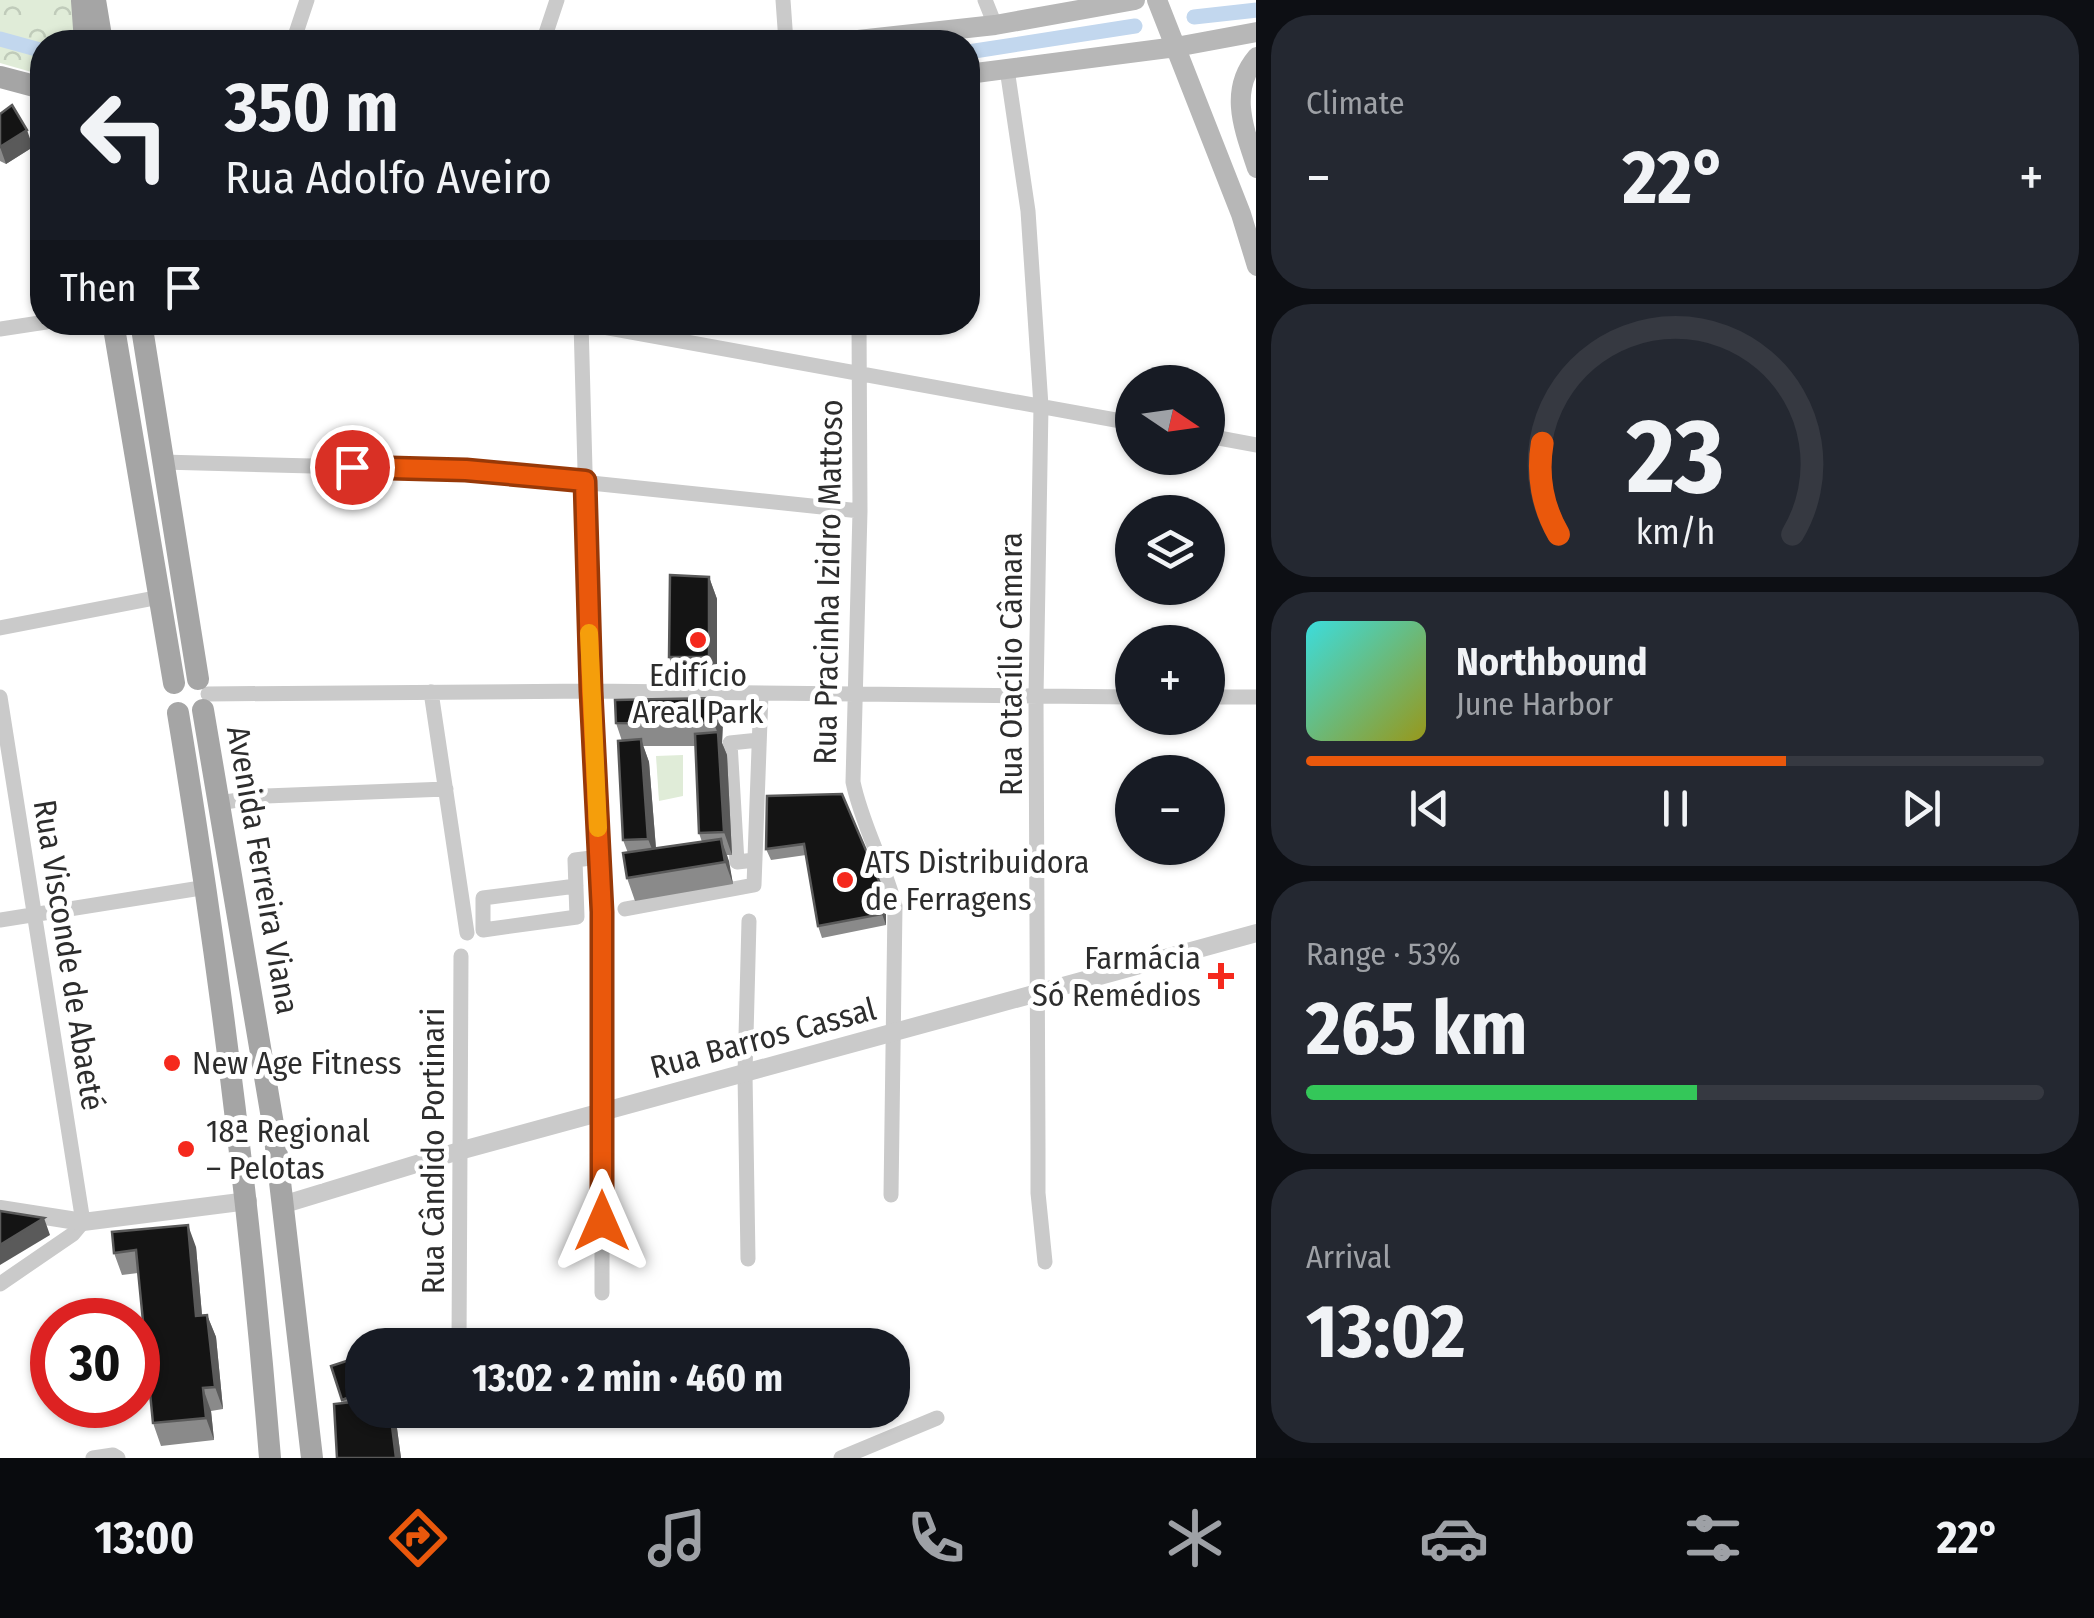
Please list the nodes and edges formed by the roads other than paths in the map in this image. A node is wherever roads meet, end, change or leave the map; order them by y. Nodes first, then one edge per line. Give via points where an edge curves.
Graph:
1 (82, 0) edge
2 (95, 0) edge
3 (307, 0) edge
4 (558, 0) edge
5 (783, 0) edge
6 (985, 0) edge
7 (1135, 0) edge
8 (1157, 0) edge
9 (994, 25) junction
10 (84, 30) edge
11 (100, 30) edge
12 (297, 30) edge
13 (547, 30) edge
14 (785, 30) edge
15 (949, 30) edge
16 (1256, 32) edge
17 (1176, 47) junction
18 (1256, 56) edge
19 (1007, 69) junction
20 (980, 72) edge
21 (0, 77) edge
22 (30, 85) edge
23 (1256, 168) edge
24 (1256, 266) edge
25 (30, 324) edge
26 (0, 329) edge
27 (116, 335) edge
28 (143, 335) edge
29 (579, 335) edge
30 (642, 335) edge
31 (859, 335) edge
32 (859, 376) junction
33 (1041, 406) junction
34 (1115, 419) edge
35 (1225, 439) edge
36 (1256, 445) edge
37 (162, 462) junction
38 (585, 481) junction
39 (860, 511) junction
40 (160, 596) junction
41 (0, 628) edge
42 (174, 683) junction
43 (591, 691) junction
44 (431, 692) junction
45 (203, 694) junction
46 (761, 694) junction
47 (854, 695) junction
48 (0, 697) edge
49 (1036, 697) junction
50 (1115, 697) edge
51 (1225, 697) edge
52 (1256, 697) edge
53 (178, 713) junction
54 (759, 740) junction
55 (446, 789) junction
56 (218, 803) junction
57 (600, 856) junction
58 (755, 860) junction
59 (576, 886) junction
60 (206, 887) junction
61 (625, 909) dead end
62 (34, 914) junction
63 (0, 920) edge
64 (749, 922) dead end
65 (1256, 933) edge
66 (467, 934) dead end
67 (461, 956) dead end
68 (1038, 994) junction
69 (892, 1035) junction
70 (745, 1074) junction
71 (602, 1112) junction
72 (460, 1151) junction
73 (891, 1196) dead end
74 (248, 1200) junction
75 (285, 1204) junction
76 (0, 1209) edge
77 (83, 1222) junction
78 (748, 1260) dead end
79 (1046, 1262) dead end
80 (0, 1284) edge
81 (602, 1293) dead end
82 (460, 1328) edge
83 (937, 1418) dead end
84 (94, 1458) edge
85 (118, 1458) edge
86 (270, 1458) edge
87 (312, 1458) edge
88 (841, 1458) edge

1 - 10 main road
2 - 11 main road
3 - 12 street
4 - 13 street
5 - 14 street
6 - 9 street
7 - 9 main road
8 - 17 main road
9 - 15 main road
16 - 17 main road
17 - 19 main road
17 - 24 main road
18 - 23 main road via 1239,88
19 - 20 main road
19 - 33 street, Rua Otacílio Câmara via 1028,211
21 - 22 main road
25 - 26 street
27 - 40 main road
28 - 37 main road, Avenida Ferreira Viana
29 - 38 street
30 - 32 street
31 - 32 street, Rua Pracinha Izidro Mattoso
32 - 33 street
32 - 39 street, Rua Pracinha Izidro Mattoso
33 - 34 street
33 - 49 street, Rua Otacílio Câmara
35 - 36 street
37 - 38 street via 466,470
37 - 45 main road, Avenida Ferreira Viana
38 - 39 street
38 - 43 street
39 - 47 street, Rua Pracinha Izidro Mattoso
40 - 41 street
40 - 42 main road
42 - 45 main road via 183,677
42 - 53 main road via 169,699
43 - 44 street
43 - 46 street
43 - 57 street
44 - 45 street
44 - 55 street
45 - 53 main road via 193,715
45 - 56 main road, Avenida Ferreira Viana
46 - 47 street
46 - 54 street
47 - 49 street
47 - 69 street, Rua Pracinha Izidro Mattoso via 852,782 895,906
48 - 62 street, Rua Visconde de Abaeté
49 - 50 street
49 - 68 street, Rua Otacílio Câmara
51 - 52 street
53 - 60 main road, Avenida Ferreira Viana
54 - 58 street
54 - 58 street via 730,744 738,862
55 - 56 street
55 - 66 street
56 - 75 main road, Avenida Ferreira Viana
57 - 59 street via 575,860
57 - 71 street
58 - 61 street via 754,885
59 - 59 street via 576,917 483,930 482,898
60 - 62 street
60 - 74 main road, Avenida Ferreira Viana
62 - 63 street
62 - 77 street, Rua Visconde de Abaeté
64 - 70 street
65 - 68 street, Rua Barros Cassal
67 - 72 street, Rua Cândido Portinari
68 - 69 street, Rua Barros Cassal
68 - 79 street, Rua Otacílio Câmara via 1038,1192
69 - 70 street, Rua Barros Cassal
69 - 73 street, Rua Pracinha Izidro Mattoso
70 - 71 street, Rua Barros Cassal
70 - 78 street
71 - 72 street, Rua Barros Cassal
71 - 81 street
72 - 75 street, Rua Barros Cassal
72 - 82 street, Rua Cândido Portinari
74 - 77 street
74 - 86 main road, Avenida Ferreira Viana
75 - 87 main road, Avenida Ferreira Viana
76 - 77 street
77 - 80 street
83 - 88 street
84 - 85 street

